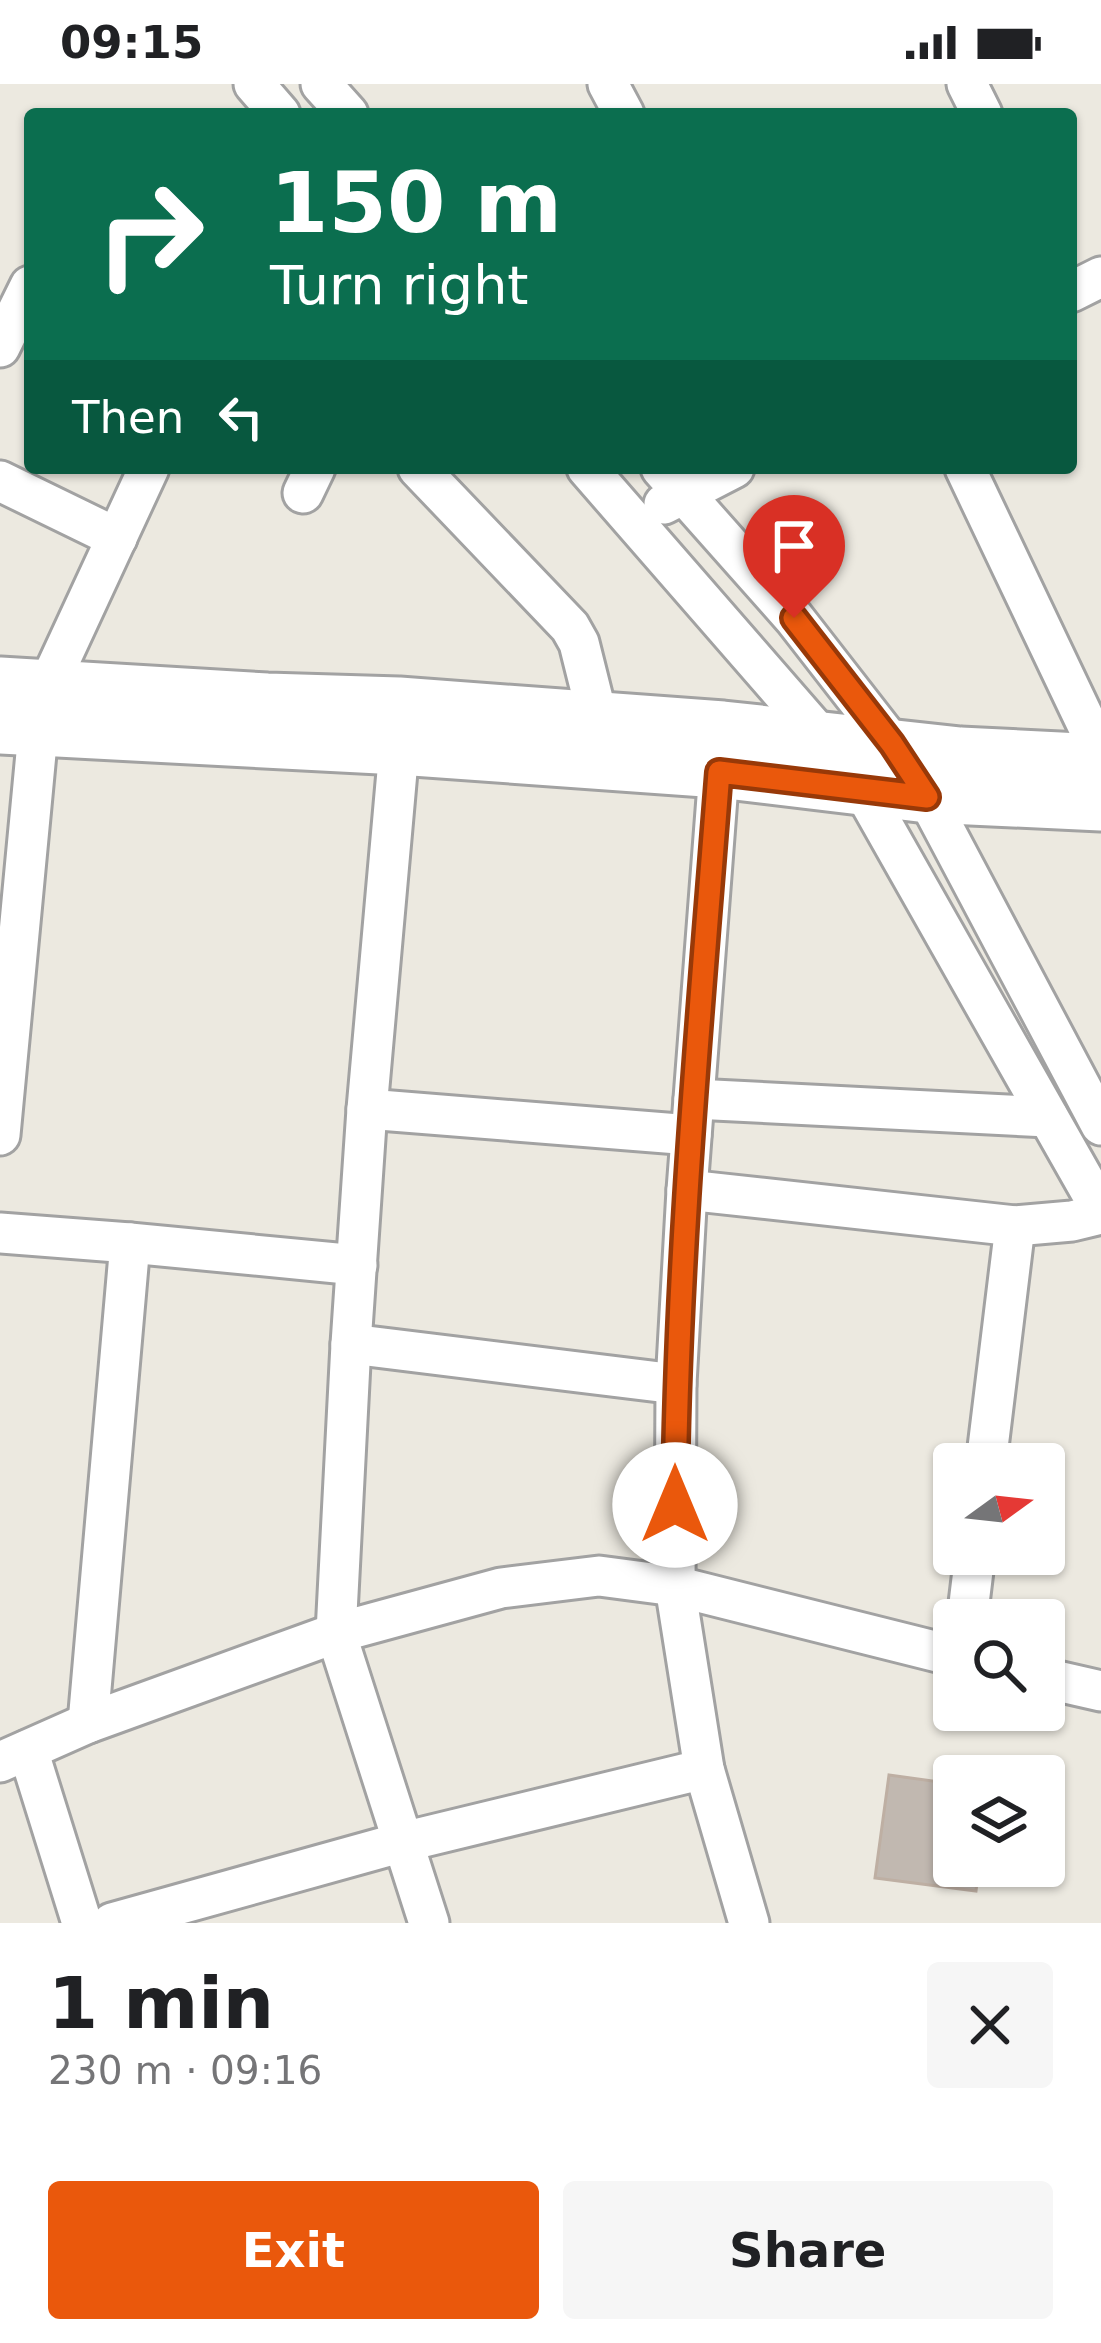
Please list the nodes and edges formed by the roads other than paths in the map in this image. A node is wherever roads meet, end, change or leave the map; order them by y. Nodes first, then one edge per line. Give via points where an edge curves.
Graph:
1 (254, 84) edge
2 (321, 84) edge
3 (275, 108) edge
4 (342, 108) edge
5 (24, 298) edge
6 (0, 347) edge
7 (146, 474) edge
8 (424, 474) edge
9 (592, 474) edge
10 (705, 474) edge
11 (968, 474) edge
12 (672, 481) edge
13 (0, 482) edge
14 (632, 520) junction
15 (117, 538) junction
16 (22, 707) edge
17 (598, 718) junction
18 (399, 726) junction
19 (823, 739) junction
20 (892, 744) junction
21 (721, 749) junction
22 (1101, 757) edge
23 (863, 790) junction
24 (927, 797) junction
25 (1101, 805) edge
26 (367, 1109) junction
27 (692, 1117) junction
28 (1048, 1117) junction
29 (1101, 1124) edge
30 (0, 1135) edge
31 (687, 1190) junction
32 (1101, 1212) edge
33 (1015, 1226) junction
34 (0, 1233) edge
35 (130, 1243) junction
36 (357, 1265) junction
37 (351, 1344) junction
38 (676, 1384) junction
39 (989, 1443) edge
40 (675, 1586) junction
41 (336, 1633) junction
42 (933, 1651) edge
43 (1065, 1683) edge
44 (1101, 1691) edge
45 (88, 1723) junction
46 (14, 1756) edge
47 (704, 1769) junction
48 (404, 1842) junction
49 (82, 1923) edge
50 (112, 1923) edge
51 (429, 1923) edge
52 (749, 1923) edge

1 - 3 street
2 - 4 street
5 - 6 street
7 - 15 street
8 - 17 street via 570,627
9 - 14 street
10 - 12 street
11 - 22 street
12 - 14 street
12 - 20 street
13 - 15 street
14 - 19 street
15 - 16 street
16 - 18 street via 266,699
16 - 30 street
17 - 18 street
17 - 21 street
18 - 21 street
18 - 26 street
19 - 20 street
19 - 21 street
19 - 23 street
20 - 22 street
20 - 24 street
21 - 23 street
21 - 27 street
23 - 24 street
23 - 28 street
24 - 25 street
24 - 29 street
26 - 27 street
26 - 36 street
27 - 28 street
27 - 31 street
28 - 32 street
31 - 33 street
31 - 38 street
32 - 33 street
33 - 39 street
34 - 35 street
35 - 36 street
35 - 45 street
36 - 37 street
37 - 38 street
37 - 41 street
38 - 40 street
40 - 41 street via 599,1576 501,1588
40 - 42 street
40 - 47 street
41 - 45 street
41 - 48 street
43 - 44 street
45 - 46 street
46 - 49 street
47 - 48 street
47 - 52 street
48 - 50 street
48 - 51 street

